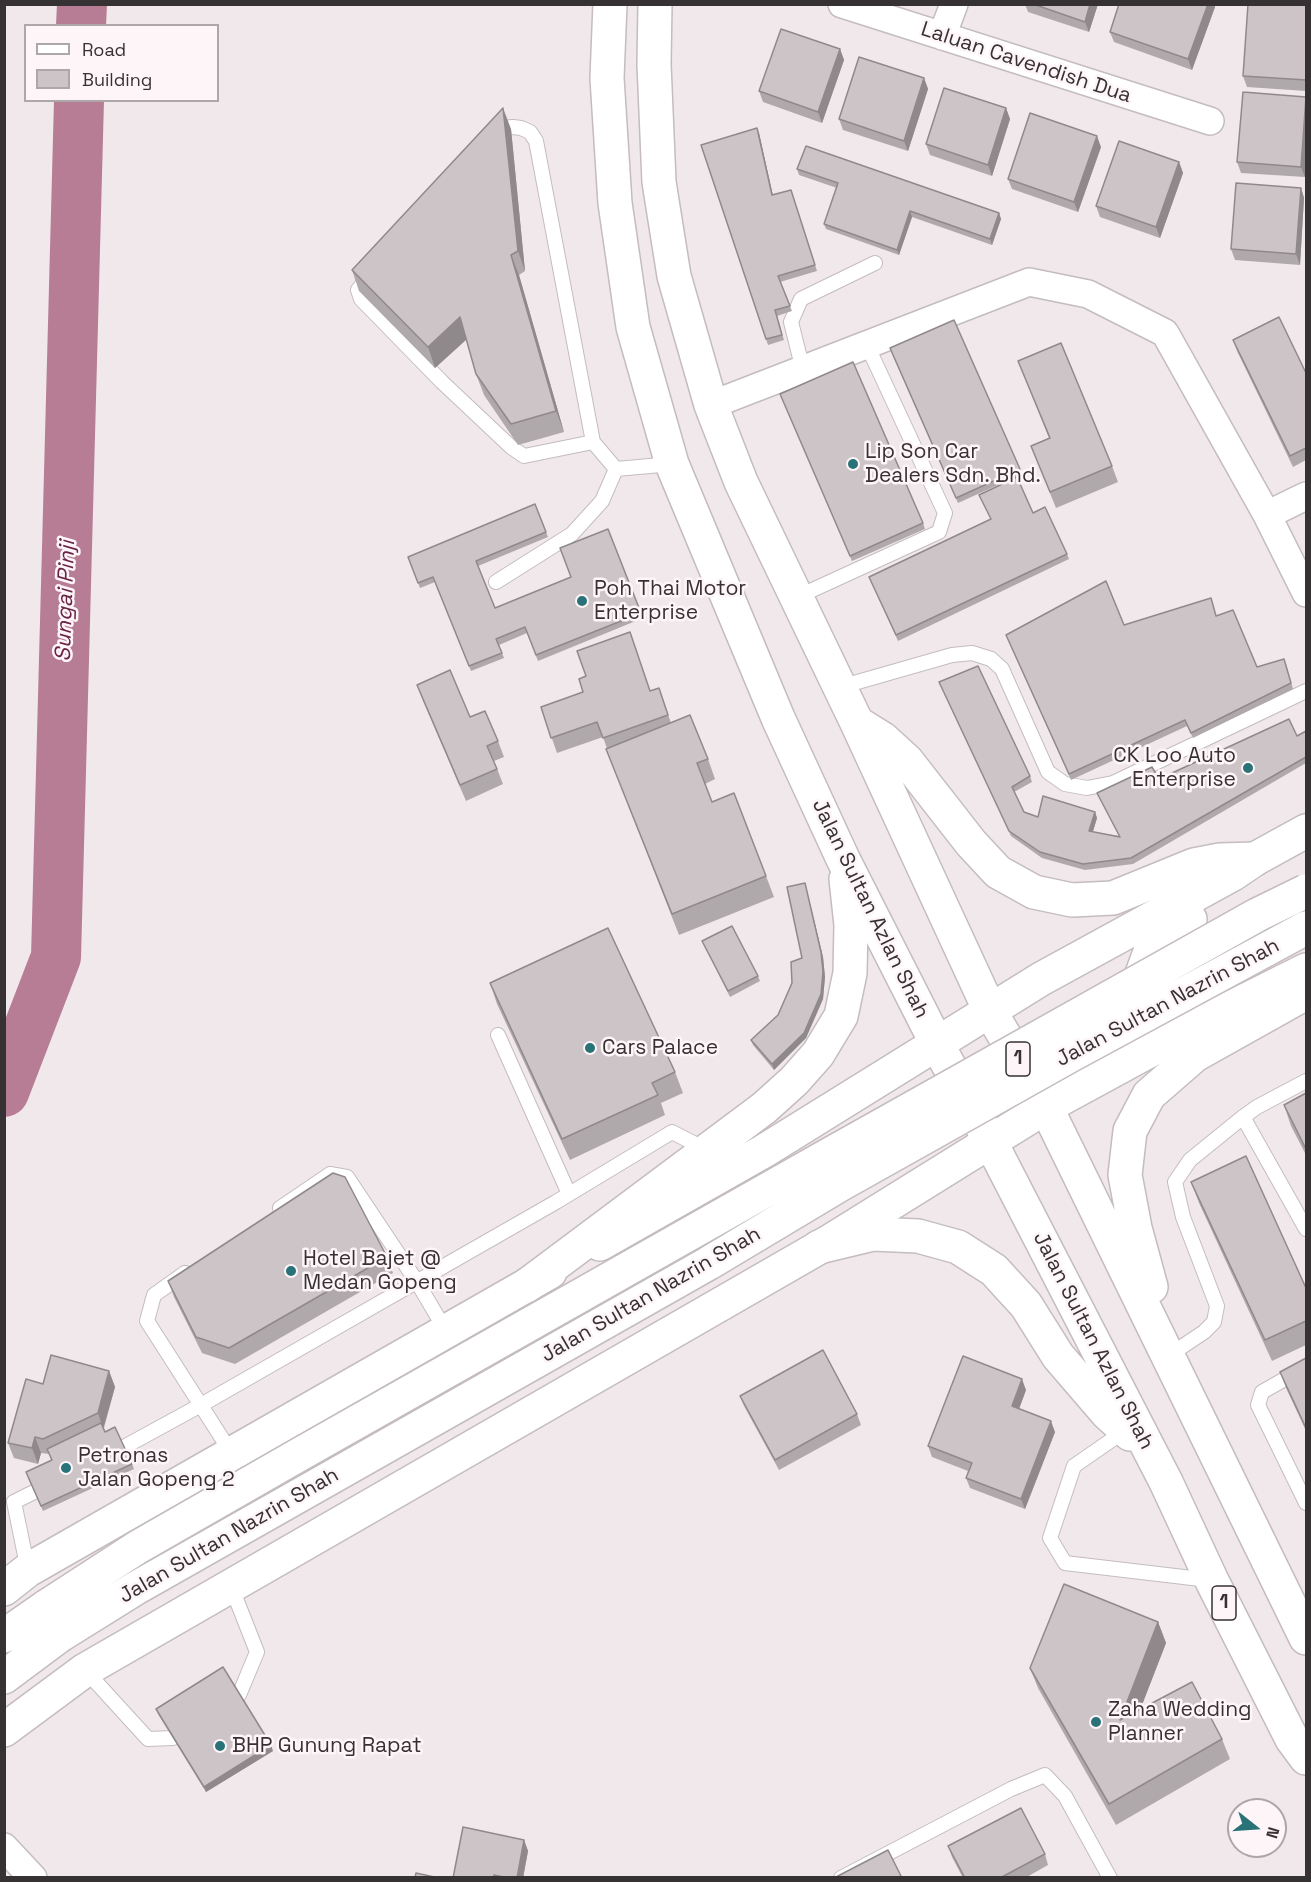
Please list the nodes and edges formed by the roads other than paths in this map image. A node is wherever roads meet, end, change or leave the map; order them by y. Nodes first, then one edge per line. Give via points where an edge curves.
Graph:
1 (610, 4) edge
2 (655, 4) edge
3 (842, 4) edge
4 (954, 4) edge
5 (942, 36) junction
6 (1210, 121) dead end
7 (488, 146) edge
8 (875, 263) dead end
9 (376, 268) edge
10 (867, 345) junction
11 (803, 370) junction
12 (711, 405) junction
13 (593, 442) junction
14 (672, 464) junction
15 (616, 469) junction
16 (1306, 496) edge
17 (1267, 515) junction
18 (496, 582) dead end
19 (1306, 593) edge
20 (797, 597) junction
21 (840, 687) junction
22 (1306, 691) edge
23 (857, 723) junction
24 (1306, 831) edge
25 (843, 859) junction
26 (1244, 866) junction
27 (1306, 891) edge
28 (1306, 928) edge
29 (1306, 951) edge
30 (1306, 970) edge
31 (1306, 993) edge
32 (990, 1011) junction
33 (498, 1035) dead end
34 (937, 1044) junction
35 (1306, 1082) edge
36 (1047, 1107) junction
37 (1243, 1117) junction
38 (990, 1141) junction
39 (707, 1150) junction
40 (764, 1151) junction
41 (569, 1194) junction
42 (271, 1214) edge
43 (1306, 1229) edge
44 (826, 1243) junction
45 (193, 1268) edge
46 (417, 1282) junction
47 (526, 1286) junction
48 (446, 1331) junction
49 (1174, 1352) junction
50 (1306, 1367) edge
51 (1188, 1393) junction
52 (201, 1405) junction
53 (1136, 1438) junction
54 (124, 1447) edge
55 (232, 1454) junction
56 (34, 1492) edge
57 (1306, 1503) edge
58 (16, 1579) edge
59 (1212, 1581) junction
60 (231, 1586) junction
61 (4, 1636) edge
62 (1306, 1638) edge
63 (85, 1670) junction
64 (4, 1677) edge
65 (239, 1695) edge
66 (4, 1730) edge
67 (173, 1738) edge
68 (1306, 1758) edge
69 (4, 1846) edge
70 (33, 1878) edge
71 (842, 1878) edge
72 (1110, 1878) edge

1 - 14 main road, Jalan Sultan Azlan Shah via 607,78 615,203 633,327
2 - 12 main road via 659,182 674,276
3 - 5 street, Laluan Cavendish Dua
4 - 5 street
5 - 6 street, Laluan Cavendish Dua
7 - 13 lane via 504,128 513,127 530,132 536,141
8 - 11 lane via 801,299 791,322
9 - 13 lane via 360,285 361,299 511,447 524,456
10 - 11 street
10 - 17 street via 1029,282 1088,294 1165,333
10 - 20 lane via 945,513 939,532
11 - 12 street
12 - 20 main road via 741,482
13 - 15 lane
14 - 15 lane
14 - 25 main road, Jalan Sultan Azlan Shah via 778,718
15 - 18 lane via 602,501 572,534
16 - 17 street
17 - 19 street
20 - 21 main road
21 - 22 lane via 952,655 972,653 990,659 1002,669 1048,772 1065,784 1087,788 1113,783
21 - 23 main road
23 - 26 main road via 907,761 998,872 1034,892 1072,900 1113,898 1194,865 1220,860
23 - 32 main road
24 - 26 main road
25 - 34 main road, Jalan Sultan Azlan Shah
25 - 39 main road via 851,925 850,973 841,1016 818,1054 794,1081
26 - 29 main road via 1232,894 1154,941 1142,974 1157,1010 1183,1013
26 - 32 main road
27 - 61 main road, Jalan Sultan Nazrin Shah, bridge via 836,1151 138,1547
28 - 64 main road, Jalan Sultan Nazrin Shah, bridge via 841,1184 136,1588 59,1636
30 - 36 main road
31 - 49 main road via 1195,1055 1149,1095 1130,1131 1125,1175 1131,1207 1152,1290
32 - 34 main road
32 - 36 main road, 1
33 - 41 lane
34 - 38 main road, Jalan Sultan Azlan Shah / 1
34 - 40 main road
35 - 37 lane
36 - 38 main road
36 - 51 main road, 1
37 - 43 lane
37 - 49 lane via 1190,1160 1175,1182 1183,1217 1217,1306 1214,1322
38 - 44 main road
38 - 53 main road, Jalan Sultan Azlan Shah / 1
39 - 41 lane via 672,1132
39 - 47 main road
40 - 44 main road via 816,1153 842,1190
40 - 47 main road
41 - 46 lane
42 - 46 lane via 330,1174 347,1177
44 - 53 main road via 873,1234 918,1236 958,1247 994,1270 1026,1305 1058,1356 1107,1413
44 - 60 main road
45 - 52 lane via 154,1295 147,1321
46 - 48 lane
46 - 52 lane
47 - 48 main road
48 - 55 main road
49 - 51 main road
50 - 57 lane via 1262,1392 1258,1405
51 - 62 main road, 1
52 - 54 lane
52 - 55 lane
53 - 59 main road, Jalan Sultan Azlan Shah / 1 via 1166,1482
53 - 59 lane via 1074,1466 1050,1538 1065,1563
55 - 58 main road
56 - 58 lane via 14,1502
59 - 68 main road, Jalan Sultan Azlan Shah / 1 via 1292,1739
60 - 63 main road
60 - 65 lane via 257,1652
63 - 66 main road
63 - 67 lane via 148,1739
69 - 70 street
71 - 72 lane via 1045,1775 1065,1796

